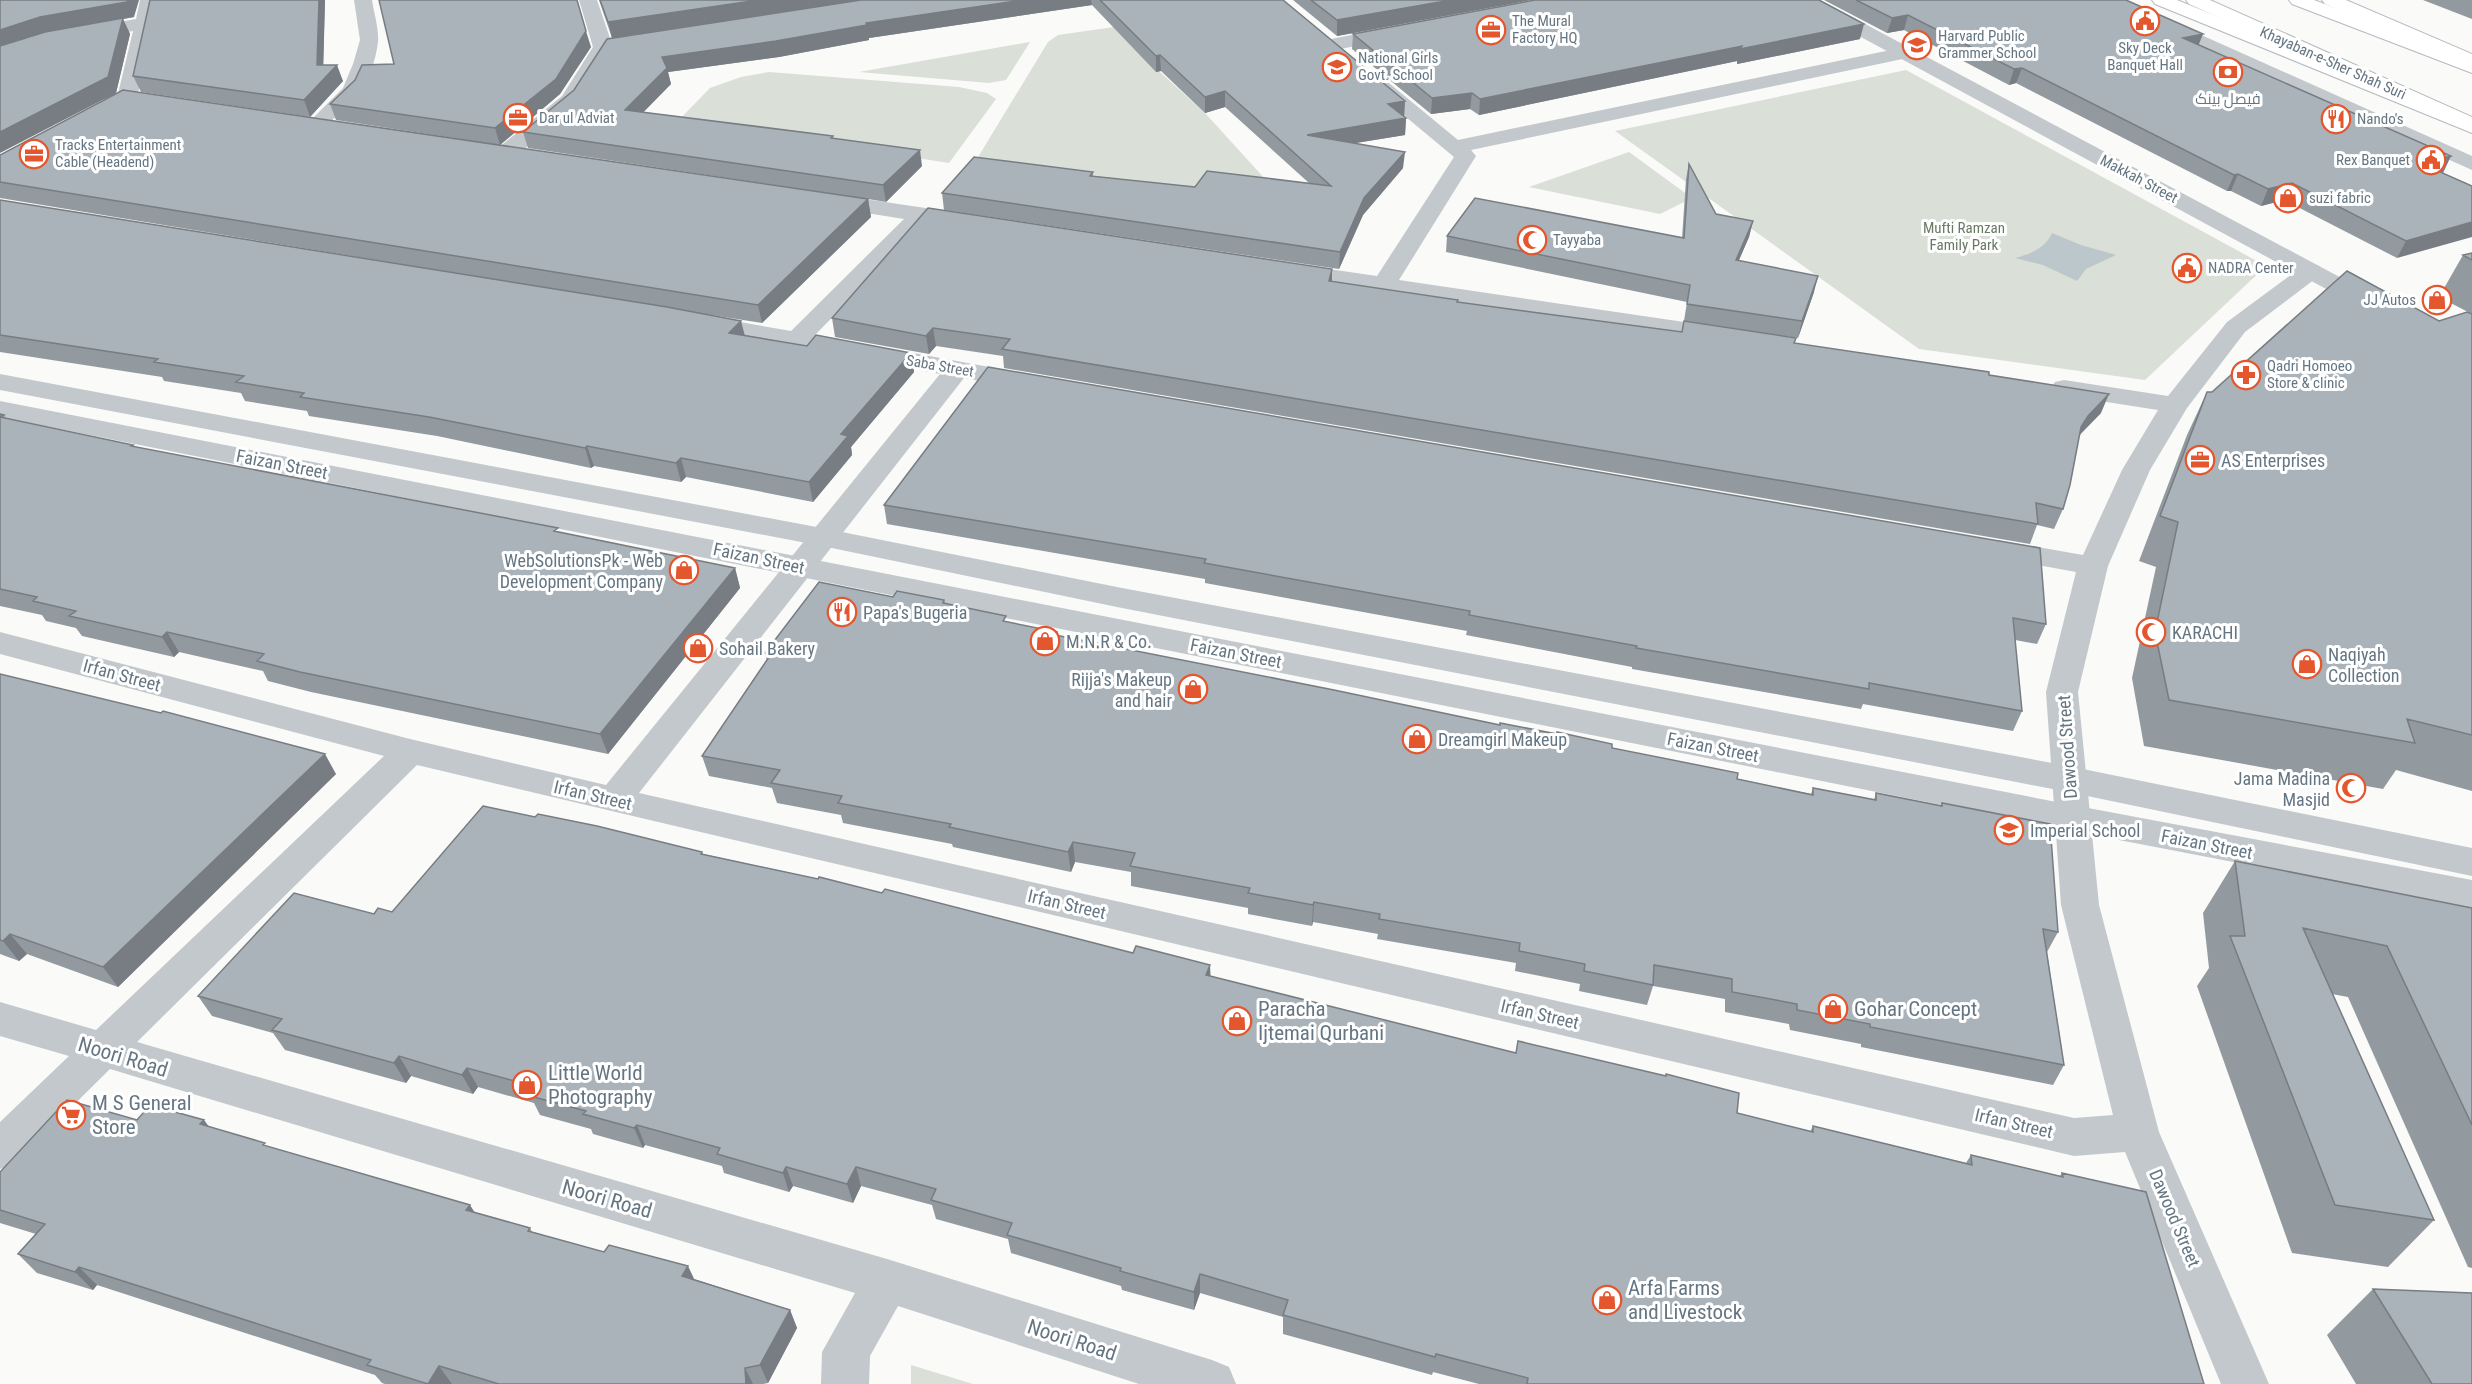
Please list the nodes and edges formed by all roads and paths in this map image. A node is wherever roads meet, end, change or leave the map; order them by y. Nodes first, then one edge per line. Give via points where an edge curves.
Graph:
1 (149, 0) edge
2 (363, 0) edge
3 (588, 0) edge
4 (1806, 0) edge
5 (2108, 0) edge
6 (2161, 0) edge
7 (2195, 0) edge
8 (2298, 0) edge
9 (2331, 0) edge
10 (144, 23) junction
11 (1313, 30) edge
12 (1411, 30) edge
13 (627, 43) edge
14 (1331, 45) junction
15 (603, 47) junction
16 (1905, 53) junction
17 (0, 56) edge
18 (2472, 61) edge
19 (2472, 67) edge
20 (106, 109) edge
21 (315, 126) edge
22 (2472, 126) edge
23 (1455, 147) junction
24 (540, 158) edge
25 (2472, 164) edge
26 (805, 197) edge
27 (920, 214) junction
28 (989, 225) edge
29 (1268, 267) edge
30 (2311, 271) junction
31 (1384, 284) junction
32 (2392, 315) edge
33 (672, 316) edge
34 (796, 340) junction
35 (1750, 340) edge
36 (957, 370) junction
37 (0, 382) edge
38 (2045, 385) edge
39 (1051, 386) edge
40 (2175, 405) junction
41 (0, 409) edge
42 (822, 537) junction
43 (1976, 546) edge
44 (2093, 566) junction
45 (799, 567) junction
46 (0, 643) edge
47 (410, 751) junction
48 (2068, 779) junction
49 (614, 800) junction
50 (2072, 818) junction
51 (2472, 862) edge
52 (2472, 894) edge
53 (0, 1019) edge
54 (101, 1050) junction
55 (2138, 1132) junction
56 (0, 1150) edge
57 (887, 1281) junction
58 (845, 1384) edge
59 (1212, 1384) edge
60 (2245, 1384) edge

1 - 10 street
2 - 21 street via 369,40 363,64 352,90
3 - 15 street
4 - 16 street, Makkah Street
5 - 25 street
6 - 22 main road
7 - 22 main road, Khayaban-e-Sher Shah Suri
8 - 19 main road
9 - 18 main road
10 - 17 street via 48,41
10 - 20 street via 138,100
11 - 14 street
12 - 14 street
13 - 15 street
14 - 23 street
15 - 24 street via 570,100 495,152
16 - 23 street
16 - 30 street, Makkah Street
23 - 31 street via 1465,156
26 - 27 street
27 - 28 street
27 - 34 street
29 - 31 street
30 - 32 street, Makkah Street
30 - 40 street, Dawood Street via 2236,327
31 - 35 street
33 - 34 street, Saba Street
34 - 36 street, Saba Street
36 - 39 street, Saba Street
36 - 42 street
37 - 42 street, Faizan Street
38 - 40 street
40 - 44 street, Dawood Street via 2136,470
41 - 45 street, Faizan Street
42 - 45 street
42 - 48 street, Faizan Street
43 - 44 street
44 - 48 street, Dawood Street via 2062,692
45 - 49 street
45 - 50 street, Faizan Street
46 - 47 street, Irfan Street
47 - 49 street, Irfan Street
47 - 54 street
48 - 50 street, Dawood Street
48 - 51 street, Faizan Street
49 - 55 street, Irfan Street via 2074,1137
50 - 52 street, Faizan Street
50 - 55 street, Dawood Street via 2080,905
53 - 54 street, Noori Road
54 - 56 street
54 - 57 street, Noori Road
55 - 60 street, Dawood Street
57 - 58 street via 846,1352
57 - 59 street, Noori Road

